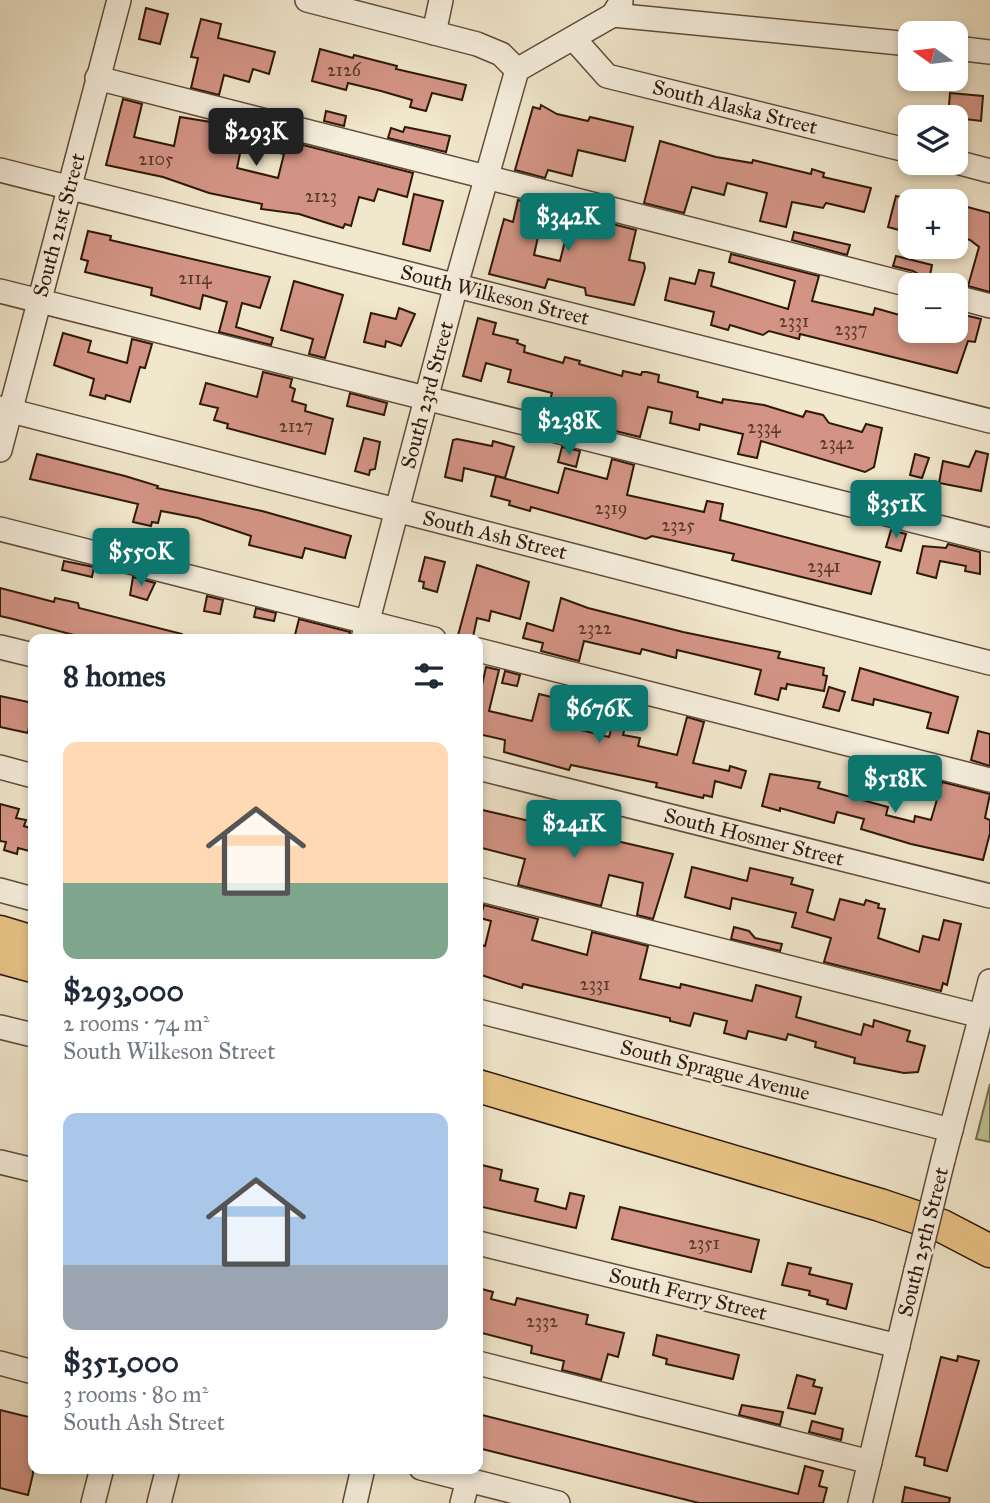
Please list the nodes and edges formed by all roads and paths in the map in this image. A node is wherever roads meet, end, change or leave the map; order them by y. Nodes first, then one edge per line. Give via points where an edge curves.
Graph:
1 (119, 0) edge
2 (307, 0) edge
3 (441, 0) edge
4 (618, 7) edge
5 (434, 33) junction
6 (574, 39) junction
7 (898, 42) edge
8 (968, 49) edge
9 (990, 52) edge
10 (517, 71) junction
11 (97, 78) junction
12 (898, 148) edge
13 (968, 165) edge
14 (0, 170) edge
15 (990, 171) edge
16 (487, 175) junction
17 (69, 187) junction
18 (898, 282) edge
19 (456, 285) junction
20 (0, 291) edge
21 (40, 300) junction
22 (968, 300) edge
23 (990, 306) edge
24 (426, 399) junction
25 (5, 410) edge
26 (990, 421) edge
27 (0, 450) edge
28 (397, 510) junction
29 (0, 529) edge
30 (990, 540) edge
31 (365, 630) edge
32 (396, 634) edge
33 (0, 647) edge
34 (483, 651) edge
35 (28, 654) edge
36 (990, 663) edge
37 (0, 767) edge
38 (483, 769) edge
39 (28, 775) edge
40 (990, 780) edge
41 (0, 890) edge
42 (483, 890) edge
43 (990, 896) edge
44 (28, 898) edge
45 (0, 932) edge
46 (28, 940) edge
47 (0, 957) edge
48 (28, 965) edge
49 (990, 981) edge
50 (483, 1012) edge
51 (981, 1016) junction
52 (0, 1027) edge
53 (28, 1034) edge
54 (483, 1087) edge
55 (951, 1130) junction
56 (0, 1162) edge
57 (28, 1169) edge
58 (880, 1205) junction
59 (990, 1226) edge
60 (483, 1244) edge
61 (990, 1251) edge
62 (898, 1346) junction
63 (0, 1363) edge
64 (483, 1364) edge
65 (28, 1371) edge
66 (870, 1462) junction
67 (100, 1474) edge
68 (166, 1474) edge
69 (362, 1474) edge
70 (444, 1474) edge
71 (468, 1480) junction
72 (93, 1503) edge
73 (159, 1503) edge
74 (355, 1503) edge
75 (463, 1503) edge
76 (558, 1503) edge
77 (860, 1503) edge

1 - 11 street, South 21st Street
2 - 5 street
3 - 5 street
4 - 6 street
4 - 7 street
5 - 10 street via 495,51
6 - 10 street
6 - 12 street, South Alaska Street via 607,76
8 - 9 street
10 - 16 street, South 23rd Street
11 - 16 street
11 - 17 street, South 21st Street
13 - 15 street
14 - 17 street, South Wilkeson Street
16 - 18 street
16 - 19 street, South 23rd Street
17 - 19 street, South Wilkeson Street
17 - 21 street, South 21st Street
19 - 24 street, South 23rd Street
19 - 26 street, South Wilkeson Street
20 - 21 street
21 - 24 street
21 - 25 street, South 21st Street
22 - 23 street
24 - 28 street, South 23rd Street
24 - 30 street
25 - 27 street, South 21st Street
25 - 28 street, South Ash Street
28 - 31 street, South 23rd Street
28 - 36 street, South Ash Street
29 - 31 street
31 - 32 street
33 - 35 street
34 - 40 street
37 - 39 street
38 - 43 street, South Hosmer Street
41 - 44 street
42 - 51 street
45 - 46 highway
47 - 48 highway
49 - 51 street, South 25th Street
50 - 55 street, South Sprague Avenue
51 - 55 street, South 25th Street
52 - 53 street
54 - 58 highway
55 - 62 street, South 25th Street, bridge
56 - 57 street
58 - 59 highway via 951,1214
58 - 61 highway via 942,1226
60 - 62 street, South Ferry Street
62 - 66 street, South 25th Street
63 - 65 street
64 - 66 street
66 - 77 street, South 25th Street
67 - 72 street
68 - 73 street
69 - 74 street
70 - 71 street
71 - 75 street
71 - 76 street

